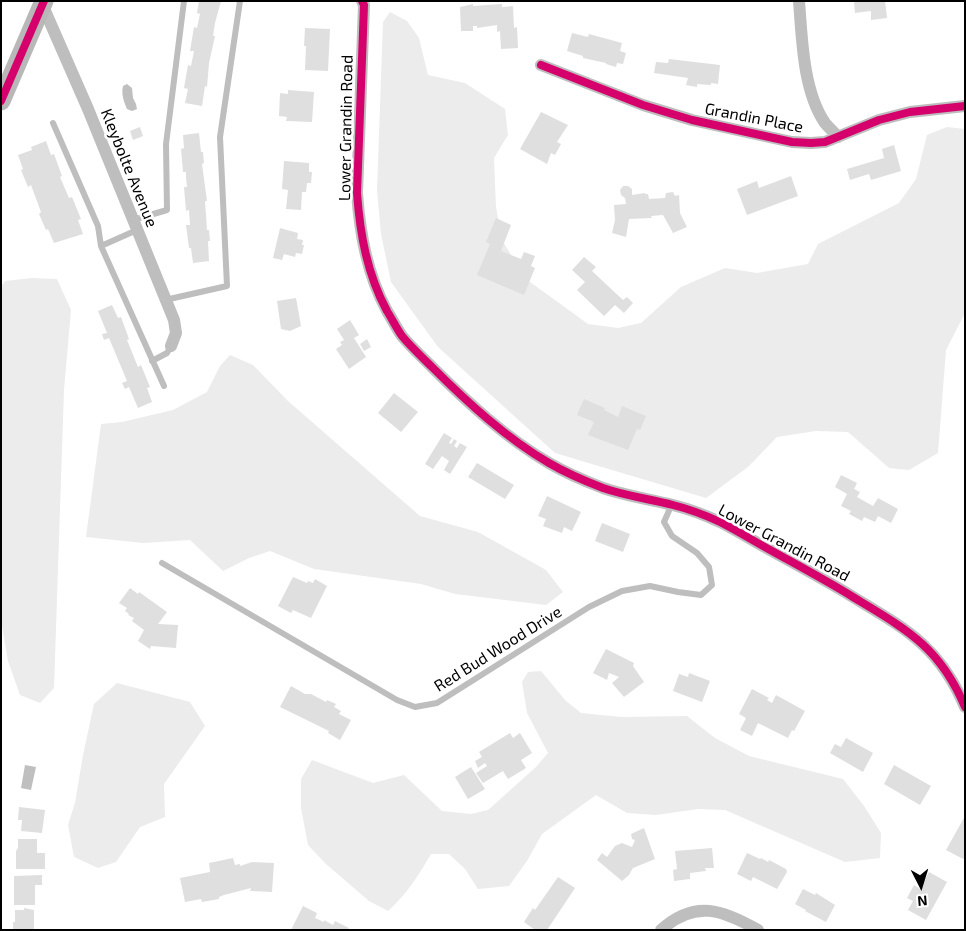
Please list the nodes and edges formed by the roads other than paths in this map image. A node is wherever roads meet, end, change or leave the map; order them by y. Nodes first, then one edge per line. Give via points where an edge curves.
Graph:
1 (184, 1) edge
2 (240, 1) edge
3 (362, 1) edge
4 (799, 1) edge
5 (43, 3) edge
6 (541, 64) dead end
7 (1, 102) edge
8 (965, 106) edge
9 (52, 123) dead end
10 (838, 137) junction
11 (135, 225) junction
12 (101, 246) junction
13 (165, 300) junction
14 (171, 346) joint
15 (152, 361) junction
16 (164, 386) dead end
17 (672, 504) junction
18 (162, 563) dead end
19 (965, 707) edge
20 (661, 930) edge
21 (758, 930) edge

1 - 11 lane via 166,144 167,210
2 - 13 lane via 220,137 227,286
3 - 17 street, Lower Grandin Road via 359,224 374,283 402,337 486,417 537,455 578,478 606,489
4 - 10 street via 809,83 825,123
5 - 7 main road
5 - 11 street, Kleybolte Avenue
6 - 10 street, Grandin Place via 643,105 692,120 792,142 810,143
8 - 10 street, Grandin Place via 910,112 879,120
9 - 12 lane via 98,226
11 - 12 lane
11 - 13 street, Kleybolte Avenue
12 - 15 lane
13 - 14 street, Kleybolte Avenue via 176,333
14 - 15 lane
15 - 16 lane
17 - 18 lane, Red Bud Wood Drive via 664,522 672,536 697,553 709,567 712,585 701,594 650,586 622,591 589,607 437,703 415,707 397,700
17 - 19 street, Lower Grandin Road via 720,522 904,628 941,664
20 - 21 street via 684,915 709,911 733,916

